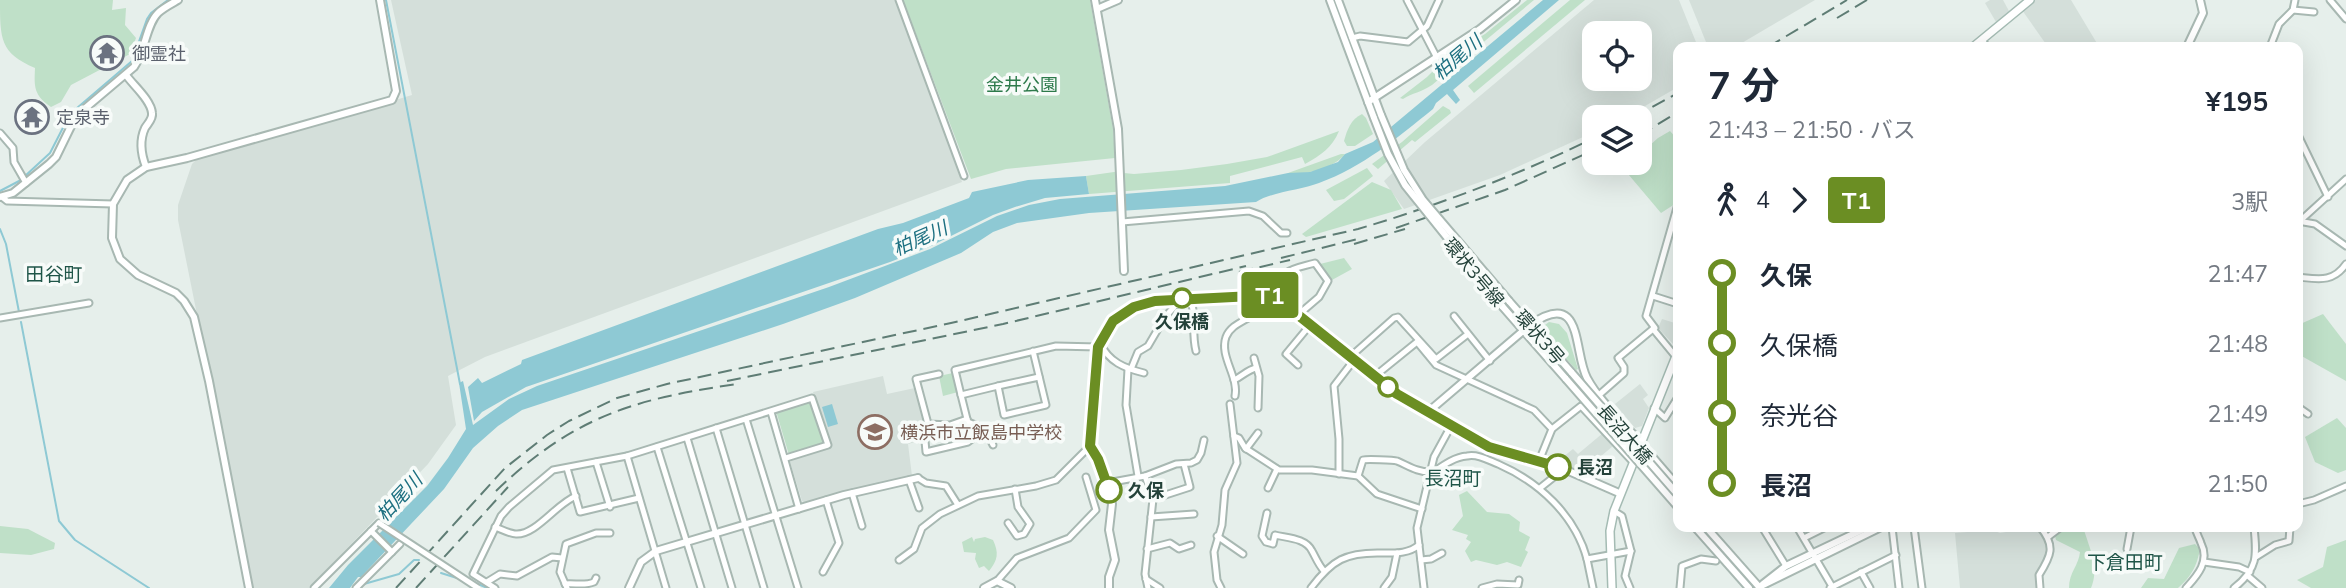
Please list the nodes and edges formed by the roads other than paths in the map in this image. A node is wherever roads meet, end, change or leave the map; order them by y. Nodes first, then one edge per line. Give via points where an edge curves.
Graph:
1 (178, 0) edge
2 (380, 0) edge
3 (899, 0) edge
4 (1095, 0) edge
5 (1118, 0) edge
6 (1330, 0) edge
7 (1338, 0) edge
8 (1407, 0) edge
9 (1439, 0) edge
10 (1516, 0) edge
11 (2030, 0) edge
12 (2200, 0) edge
13 (2295, 0) edge
14 (2330, 0) edge
15 (1097, 9) junction
16 (2293, 10) junction
17 (2314, 12) dead end
18 (2346, 19) edge
19 (1422, 31) junction
20 (1352, 37) junction
21 (1986, 42) edge
22 (2190, 42) edge
23 (2272, 42) edge
24 (1436, 57) junction
25 (126, 75) junction
26 (1372, 100) junction
27 (1378, 116) junction
28 (0, 133) edge
29 (2303, 145) edge
30 (146, 167) junction
31 (964, 176) dead end
32 (2346, 179) edge
33 (24, 180) junction
34 (1, 197) edge
35 (2328, 197) junction
36 (113, 204) junction
37 (2303, 218) edge
38 (1122, 219) junction
39 (1673, 222) edge
40 (2303, 222) edge
41 (1287, 233) dead end
42 (2346, 246) edge
43 (2346, 264) edge
44 (1124, 271) dead end
45 (2303, 278) edge
46 (1271, 295) junction
47 (1653, 296) junction
48 (1187, 297) junction
49 (1509, 301) joint
50 (1673, 302) edge
51 (89, 303) dead end
52 (1298, 315) junction
53 (1454, 316) dead end
54 (0, 318) edge
55 (1310, 325) junction
56 (1530, 325) junction
57 (1653, 329) junction
58 (1523, 332) junction
59 (1468, 334) junction
60 (1099, 345) junction
61 (1673, 350) edge
62 (1033, 351) junction
63 (1196, 351) dead end
64 (1254, 358) dead end
65 (1352, 358) junction
66 (1490, 361) junction
67 (1673, 363) edge
68 (1298, 365) dead end
69 (1256, 368) junction
70 (1130, 369) junction
71 (1144, 373) dead end
72 (1572, 373) joint
73 (939, 374) dead end
74 (1375, 376) junction
75 (1039, 377) junction
76 (1234, 380) junction
77 (1467, 380) junction
78 (998, 386) junction
79 (961, 395) junction
80 (1599, 395) junction
81 (1235, 396) dead end
82 (1230, 404) dead end
83 (1673, 405) edge
84 (1258, 408) dead end
85 (1654, 408) junction
86 (2303, 410) edge
87 (771, 412) junction
88 (1428, 412) junction
89 (2308, 414) dead end
90 (746, 419) junction
91 (967, 421) junction
92 (928, 424) junction
93 (1451, 426) junction
94 (716, 428) junction
95 (1552, 429) junction
96 (1258, 433) dead end
97 (1234, 436) junction
98 (687, 438) junction
99 (1204, 440) dead end
100 (1640, 442) junction
101 (993, 444) dead end
102 (1090, 446) junction
103 (657, 447) junction
104 (1246, 449) junction
105 (627, 456) junction
106 (786, 458) junction
107 (1539, 461) junction
108 (596, 462) junction
109 (1633, 462) junction
110 (1184, 464) junction
111 (567, 468) junction
112 (1277, 469) junction
113 (1563, 469) junction
114 (1430, 473) junction
115 (1339, 474) junction
116 (1141, 476) junction
117 (1358, 476) junction
118 (1086, 477) dead end
119 (918, 478) joint
120 (1673, 479) edge
121 (909, 480) junction
122 (1107, 483) junction
123 (2346, 486) edge
124 (1268, 488) dead end
125 (1540, 488) junction
126 (1014, 489) junction
127 (1673, 489) edge
128 (852, 493) junction
129 (1619, 493) junction
130 (576, 496) junction
131 (639, 498) junction
132 (1153, 499) junction
133 (826, 500) junction
134 (1673, 501) edge
135 (2303, 503) edge
136 (958, 505) junction
137 (610, 507) junction
138 (799, 509) junction
139 (919, 509) dead end
140 (1422, 509) junction
141 (1614, 511) junction
142 (1267, 513) dead end
143 (1195, 514) dead end
144 (776, 516) junction
145 (1151, 517) junction
146 (1008, 523) dead end
147 (745, 525) junction
148 (862, 526) dead end
149 (495, 527) junction
150 (1699, 532) edge
151 (1710, 532) edge
152 (1765, 532) edge
153 (1800, 532) edge
154 (1816, 532) edge
155 (1859, 532) edge
156 (1869, 532) edge
157 (1893, 532) edge
158 (1915, 532) edge
159 (2044, 532) edge
160 (2054, 532) edge
161 (2130, 532) edge
162 (2197, 532) edge
163 (2254, 532) edge
164 (2290, 532) edge
165 (373, 533) junction
166 (610, 533) dead end
167 (716, 534) junction
168 (1217, 536) junction
169 (2048, 537) junction
170 (1804, 538) junction
171 (687, 542) junction
172 (400, 544) dead end
173 (1191, 545) dead end
174 (1419, 545) junction
175 (1147, 549) junction
176 (2127, 549) dead end
177 (391, 550) junction
178 (656, 551) junction
179 (1631, 551) junction
180 (1398, 553) junction
181 (1442, 553) dead end
182 (1243, 554) dead end
183 (1609, 554) junction
184 (1896, 555) junction
185 (1814, 556) junction
186 (2256, 557) junction
187 (562, 558) junction
188 (1587, 559) junction
189 (899, 560) dead end
190 (1421, 560) junction
191 (1716, 561) dead end
192 (2204, 562) junction
193 (1786, 566) junction
194 (827, 569) dead end
195 (1324, 571) junction
196 (1861, 572) junction
197 (2249, 574) junction
198 (596, 578) dead end
199 (1146, 579) junction
200 (1519, 580) dead end
201 (1847, 580) junction
202 (998, 581) junction
203 (487, 582) junction
204 (359, 585) edge
205 (566, 586) edge
206 (249, 588) edge
207 (314, 588) edge
208 (478, 588) edge
209 (495, 588) edge
210 (629, 588) edge
211 (665, 588) edge
212 (701, 588) edge
213 (732, 588) edge
214 (764, 588) edge
215 (798, 588) edge
216 (984, 588) edge
217 (1011, 588) edge
218 (1110, 588) edge
219 (1148, 588) edge
220 (1160, 588) edge
221 (1221, 588) edge
222 (1311, 588) edge
223 (1384, 588) edge
224 (1424, 588) edge
225 (1482, 588) edge
226 (1593, 588) edge
227 (1612, 588) edge
228 (1630, 588) edge
229 (1680, 588) edge
230 (1749, 588) edge
231 (1759, 588) edge
232 (1832, 588) edge
233 (1852, 588) edge
234 (1871, 588) edge
235 (1899, 588) edge
236 (1922, 588) edge
237 (2040, 588) edge
238 (2186, 588) edge
239 (2234, 588) edge
240 (2262, 588) edge

1 - 25 street via 156,9 141,58
2 - 30 street via 397,90 393,100
3 - 31 street
4 - 15 street
5 - 15 street
6 - 26 street, 環状3号線
7 - 20 street, 環状3号線
8 - 19 street
9 - 19 street
10 - 24 street via 1487,25
11 - 21 main road
12 - 22 street via 2203,13
13 - 16 street
14 - 18 street
15 - 38 street via 1116,116
16 - 17 street
16 - 23 street via 2279,24
19 - 20 street via 1408,42
19 - 24 street
20 - 26 street, 環状3号線
24 - 26 street
25 - 30 street via 152,111 141,150
25 - 33 street via 76,116 56,157
26 - 27 street, 環状3号線
27 - 49 street, 環状3号線, bridge via 1418,192
27 - 58 street, 環状3号線, bridge via 1388,154 1405,185
28 - 33 street via 13,148 14,162
29 - 35 street
30 - 36 street via 127,180
32 - 35 street
33 - 34 street via 13,193
34 - 36 street via 7,201
35 - 37 street
36 - 206 street via 112,238 120,259 143,278 176,293 194,317
38 - 41 street via 1249,211
38 - 44 street
39 - 47 street
40 - 42 street via 2322,227
43 - 45 street via 2326,280
46 - 48 street
46 - 52 street
46 - 52 street via 1287,271 1315,263 1328,281 1319,297
46 - 76 street via 1226,336
47 - 50 street
47 - 57 street via 1646,316
48 - 60 street via 1134,307 1113,321
48 - 63 street via 1195,309
48 - 70 street via 1165,317
49 - 56 street, 環状3号
51 - 54 street
52 - 55 street
53 - 59 street
55 - 65 street
55 - 68 street via 1286,354
56 - 58 street
56 - 72 street, 環状3号
56 - 80 street via 1552,314 1570,321 1578,337 1583,369
57 - 61 street
57 - 80 street via 1618,358 1624,373
58 - 66 street
58 - 134 street, 環状3号線, bridge
59 - 65 street via 1436,359 1398,317
59 - 66 street
60 - 62 street
60 - 70 street via 1108,357
60 - 102 street
62 - 75 street
62 - 79 street via 955,370
64 - 69 street
65 - 74 street
65 - 115 street via 1334,386
66 - 77 street
67 - 85 main road
69 - 76 street
69 - 84 street
70 - 71 street
70 - 116 street via 1126,405
72 - 127 street, 長沼大橋, bridge
73 - 92 street via 916,379
74 - 77 street via 1416,342 1436,365
74 - 88 street
75 - 78 street
75 - 78 street via 1046,405 1004,415
76 - 81 street
77 - 88 street
77 - 95 street via 1534,410
78 - 79 street
79 - 91 street
80 - 100 street
82 - 97 street
83 - 85 street via 1665,418
85 - 100 main road
86 - 89 street
87 - 90 street
87 - 106 street
87 - 106 street via 812,398 828,445
88 - 93 street
90 - 94 street
90 - 144 street
91 - 92 street
91 - 92 street via 972,439 926,452
91 - 101 street via 985,429
93 - 107 street via 1489,447
93 - 114 street
94 - 98 street
94 - 147 street
95 - 107 street
95 - 109 street via 1581,406
96 - 104 street
97 - 104 street
97 - 168 street via 1237,463 1225,491
98 - 103 street
98 - 167 street
99 - 110 street via 1197,460
100 - 109 main road
100 - 120 street
102 - 122 street
102 - 126 street via 1056,480
103 - 105 street
103 - 171 street
104 - 112 street
105 - 108 street
105 - 131 street
106 - 138 street
107 - 113 street
108 - 111 street
108 - 137 street
109 - 129 main road
110 - 116 street
110 - 132 street via 1190,487
111 - 130 street
111 - 149 street via 553,470 509,506
112 - 115 street
112 - 124 street
113 - 125 street
113 - 129 street
114 - 117 street via 1393,459 1366,458
114 - 125 street via 1469,455 1512,470
114 - 140 street
115 - 117 street
116 - 122 street
116 - 132 street
117 - 140 street via 1377,494
118 - 202 street via 1096,510 1069,538 1017,558
119 - 121 street
119 - 136 street via 946,486
121 - 128 street
121 - 139 street
122 - 218 street via 1115,560
123 - 135 street
125 - 188 street via 1564,514
126 - 136 street
126 - 146 street via 1018,507 1030,524 1017,536
128 - 133 street
128 - 148 street
129 - 141 main road
130 - 137 street via 580,512
130 - 149 street via 530,531 516,534
131 - 137 street
131 - 178 street
132 - 145 street
133 - 138 street
133 - 194 street via 839,542
136 - 189 street via 929,521 915,548
138 - 144 street
140 - 174 street
141 - 179 street via 1622,516
141 - 183 main road
142 - 195 street via 1262,536 1266,542 1273,544 1275,535 1303,541
143 - 145 street
144 - 147 street
144 - 215 street
145 - 175 street
147 - 167 street
147 - 214 street
149 - 203 street via 473,575
150 - 230 street
151 - 231 street
152 - 193 street
153 - 170 street
154 - 170 street
155 - 185 street
156 - 185 street
157 - 184 street
158 - 236 street
159 - 169 street
160 - 169 street
161 - 176 street
162 - 192 street
163 - 186 street
164 - 186 street via 2289,541
165 - 177 street
165 - 207 street
165 - 208 street, bridge via 379,523
166 - 187 street via 566,544
167 - 171 street
167 - 213 street
168 - 182 street
168 - 221 street via 1214,552
169 - 237 street via 2049,560 2039,576
170 - 185 street
171 - 178 street
171 - 212 street
172 - 177 street
173 - 175 street via 1179,548 1170,543
174 - 180 street
174 - 190 street
175 - 199 street
177 - 204 street
178 - 210 street via 641,562
178 - 211 street
179 - 183 street
179 - 228 street via 1626,576
180 - 195 street via 1343,558
180 - 223 street
181 - 190 street
183 - 188 street
183 - 227 main road
184 - 196 street
184 - 235 street
185 - 193 street
185 - 231 street
185 - 232 street
186 - 197 street
187 - 203 street via 552,557 517,576 500,574
187 - 205 street via 560,572
188 - 226 street
190 - 224 street
191 - 229 street via 1701,559 1682,566
192 - 197 street via 2239,567
192 - 238 street
193 - 231 street
195 - 222 street
196 - 201 street
196 - 234 street
197 - 239 street
197 - 240 street
198 - 205 street via 589,584
199 - 219 street
199 - 220 street
200 - 225 street via 1518,585
201 - 232 street
201 - 233 street
202 - 216 street
202 - 217 street
203 - 209 street

